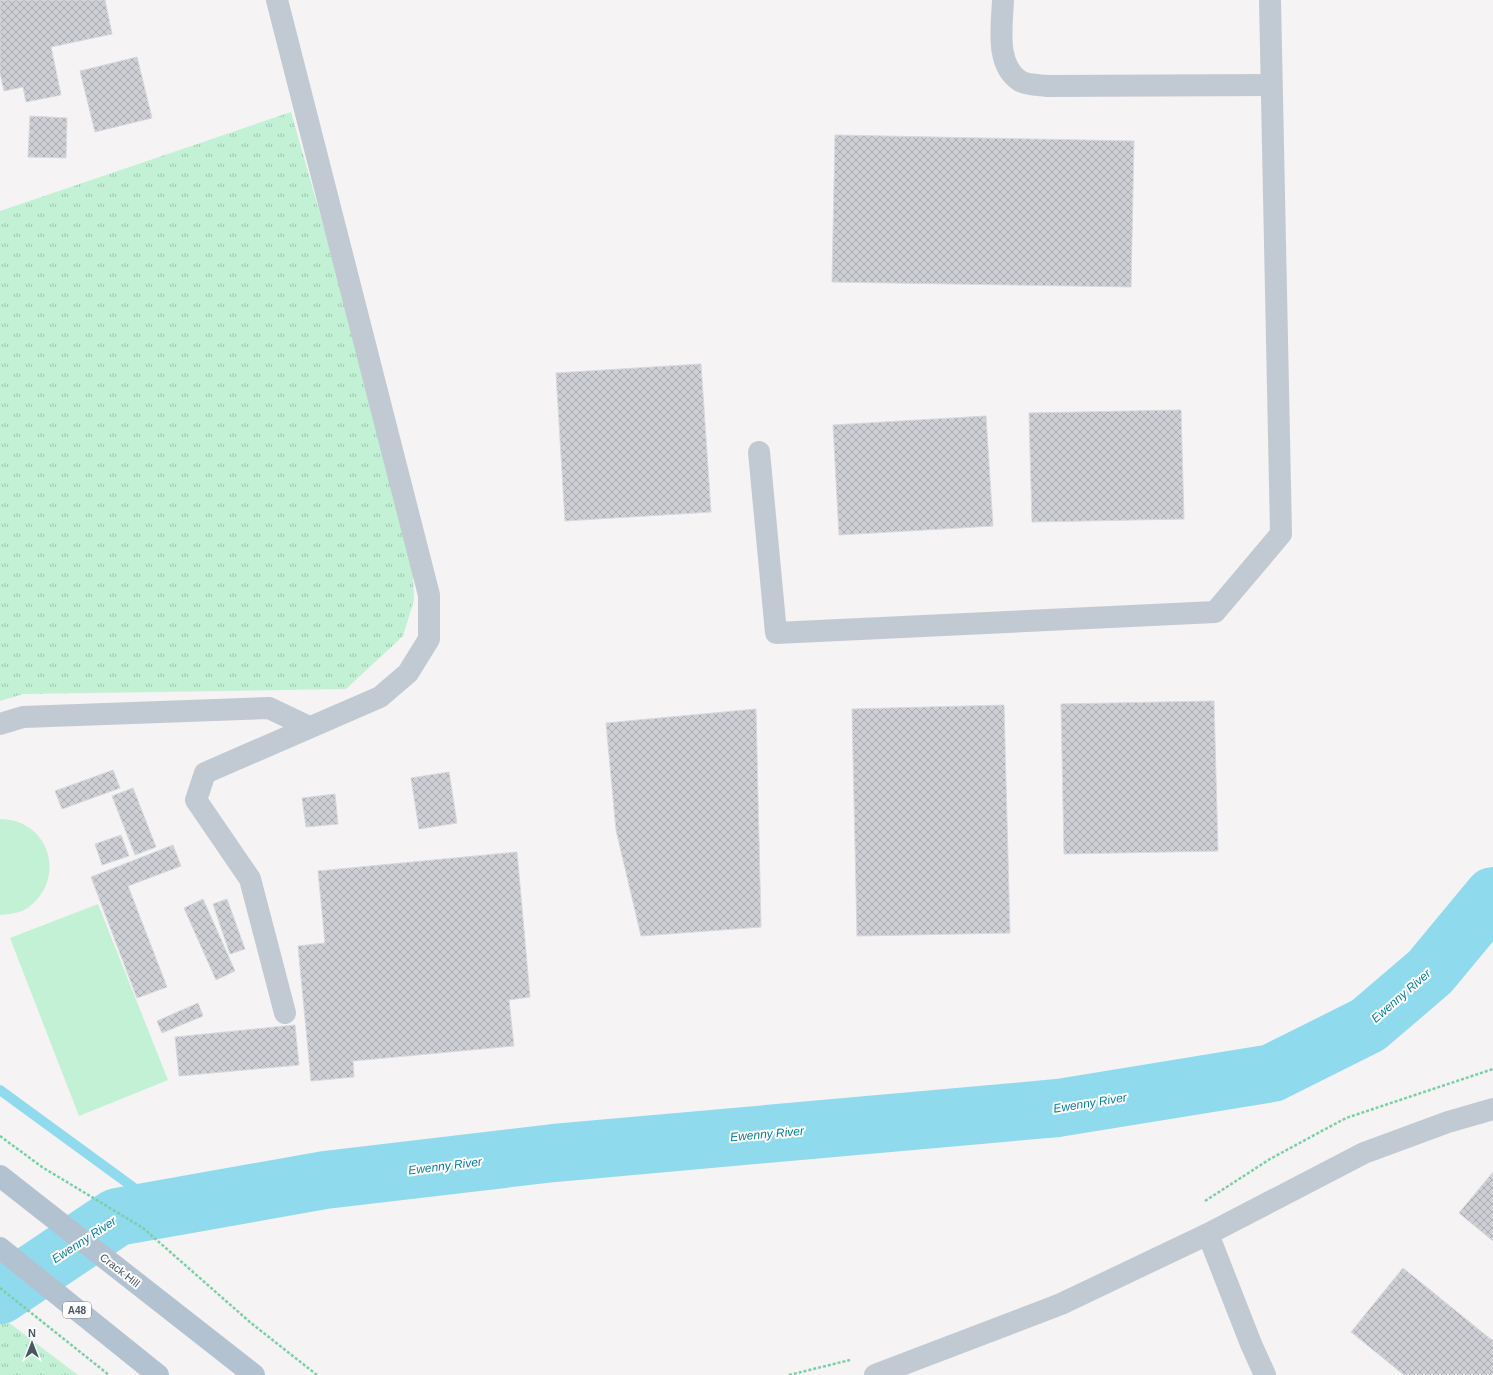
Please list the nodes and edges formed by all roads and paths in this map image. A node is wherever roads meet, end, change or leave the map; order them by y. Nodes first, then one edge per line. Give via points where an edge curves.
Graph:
1 (277, 0) edge
2 (1002, 0) edge
3 (1270, 0) edge
4 (1272, 85) junction
5 (759, 452) dead end
6 (0, 724) edge
7 (309, 727) junction
8 (285, 1013) dead end
9 (1493, 1069) edge
10 (1493, 1109) edge
11 (0, 1136) edge
12 (0, 1176) edge
13 (1204, 1202) dead end
14 (1208, 1234) junction
15 (0, 1248) edge
16 (0, 1288) edge
17 (852, 1359) dead end
18 (156, 1374) edge
19 (109, 1375) edge
20 (254, 1375) edge
21 (317, 1375) edge
22 (789, 1375) edge
23 (875, 1375) edge
24 (1265, 1375) edge

1 - 7 street via 429,596 429,639 408,674 380,697
2 - 4 street via 1005,67 1020,82 1047,86
3 - 4 street
4 - 5 street via 1281,534 1215,612 776,633
6 - 7 street via 23,717 269,708
7 - 8 street via 205,773 196,800 250,879
9 - 13 path via 1346,1118 1270,1159
10 - 14 street via 1448,1122 1364,1153
11 - 21 path via 42,1167 143,1228 251,1323
12 - 20 main road, Crack Hill
14 - 23 street via 1061,1304
14 - 24 street
15 - 18 main road, A48
16 - 19 path
17 - 22 path

